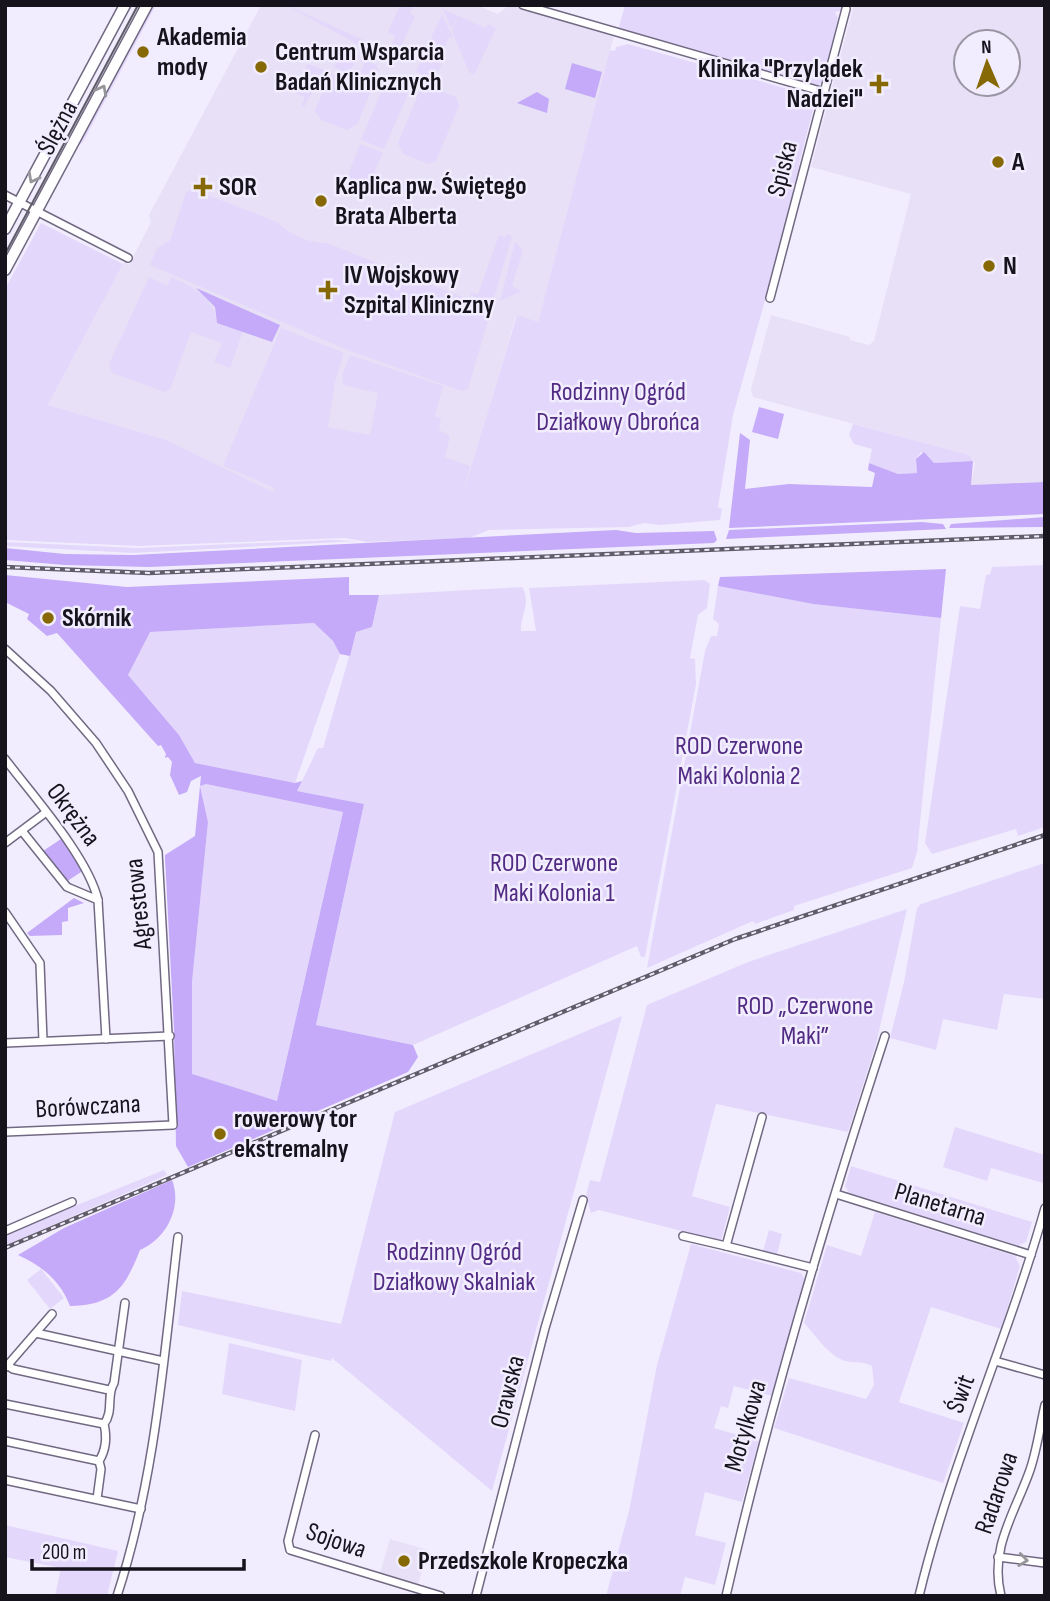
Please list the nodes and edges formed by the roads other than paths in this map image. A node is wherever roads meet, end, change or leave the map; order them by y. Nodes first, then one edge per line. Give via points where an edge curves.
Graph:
1 (125, 5) edge
2 (148, 5) edge
3 (523, 5) edge
4 (846, 9) dead end
5 (824, 92) junction
6 (5, 195) edge
7 (20, 202) junction
8 (38, 210) junction
9 (5, 229) edge
10 (128, 258) dead end
11 (5, 270) edge
12 (770, 298) dead end
13 (5, 649) edge
14 (5, 758) edge
15 (45, 813) junction
16 (22, 831) junction
17 (5, 844) edge
18 (98, 900) junction
19 (5, 912) edge
20 (170, 1036) junction
21 (885, 1036) dead end
22 (106, 1039) junction
23 (43, 1041) junction
24 (5, 1043) edge
25 (762, 1117) dead end
26 (173, 1125) joint
27 (5, 1132) edge
28 (836, 1194) junction
29 (583, 1200) dead end
30 (72, 1202) dead end
31 (1045, 1208) edge
32 (5, 1231) edge
33 (683, 1236) dead end
34 (178, 1237) dead end
35 (726, 1246) junction
36 (1031, 1255) junction
37 (813, 1268) junction
38 (125, 1303) dead end
39 (52, 1314) dead end
40 (36, 1333) junction
41 (118, 1351) junction
42 (163, 1361) junction
43 (995, 1361) junction
44 (6, 1367) edge
45 (1045, 1375) edge
46 (109, 1390) junction
47 (5, 1404) edge
48 (1045, 1405) edge
49 (104, 1424) junction
50 (315, 1435) dead end
51 (5, 1441) edge
52 (99, 1461) junction
53 (5, 1480) edge
54 (97, 1499) junction
55 (141, 1509) junction
56 (1000, 1557) junction
57 (1045, 1563) edge
58 (117, 1596) edge
59 (441, 1596) edge
60 (476, 1596) edge
61 (726, 1596) edge
62 (919, 1596) edge
63 (1001, 1596) edge

1 -> 7 main road, Ślężna
8 -> 2 main road, Ślężna
3 - 5 street
4 - 5 street, Spiska
5 - 12 street, Spiska
6 - 7 street
7 - 8 street
7 - 9 main road, Ślężna
8 - 10 street
8 - 11 main road, Ślężna
13 - 20 street, Agrestowa via 51,691 96,743 152,837 160,860
14 - 15 street, Okrężna
15 - 16 street
15 - 18 street, Okrężna via 89,873
16 - 17 street
16 - 18 street, Okrężna via 67,887
18 - 22 street, Okrężna
19 - 23 street via 40,963
20 - 22 street
20 - 26 street, Agrestowa
21 - 28 street, Motylkowa
22 - 23 street
23 - 24 street
25 - 35 street
26 - 27 street, Borówczana
28 - 36 street, Planetarna
28 - 37 street, Motylkowa
29 - 60 street, Orawska
30 - 32 street
31 - 36 street, Świt
33 - 35 street
34 - 42 street
35 - 37 street
36 - 43 street, Świt
37 - 61 street, Motylkowa via 762,1443
38 - 41 street
39 - 40 street
40 - 41 street
40 - 44 street
41 - 42 street
41 - 46 street
42 - 55 street
43 - 45 street
43 - 62 street, Świt via 947,1497
44 - 46 street
46 - 49 street
47 - 49 street
48 - 56 street, Radarowa via 1030,1470 1007,1520
49 - 52 street via 105,1444
50 - 59 street, Sojowa via 288,1541 290,1550
51 - 52 street
52 - 54 street
53 - 54 street
54 - 55 street
55 - 58 street
56 -> 57 street
56 - 63 street, Radarowa

